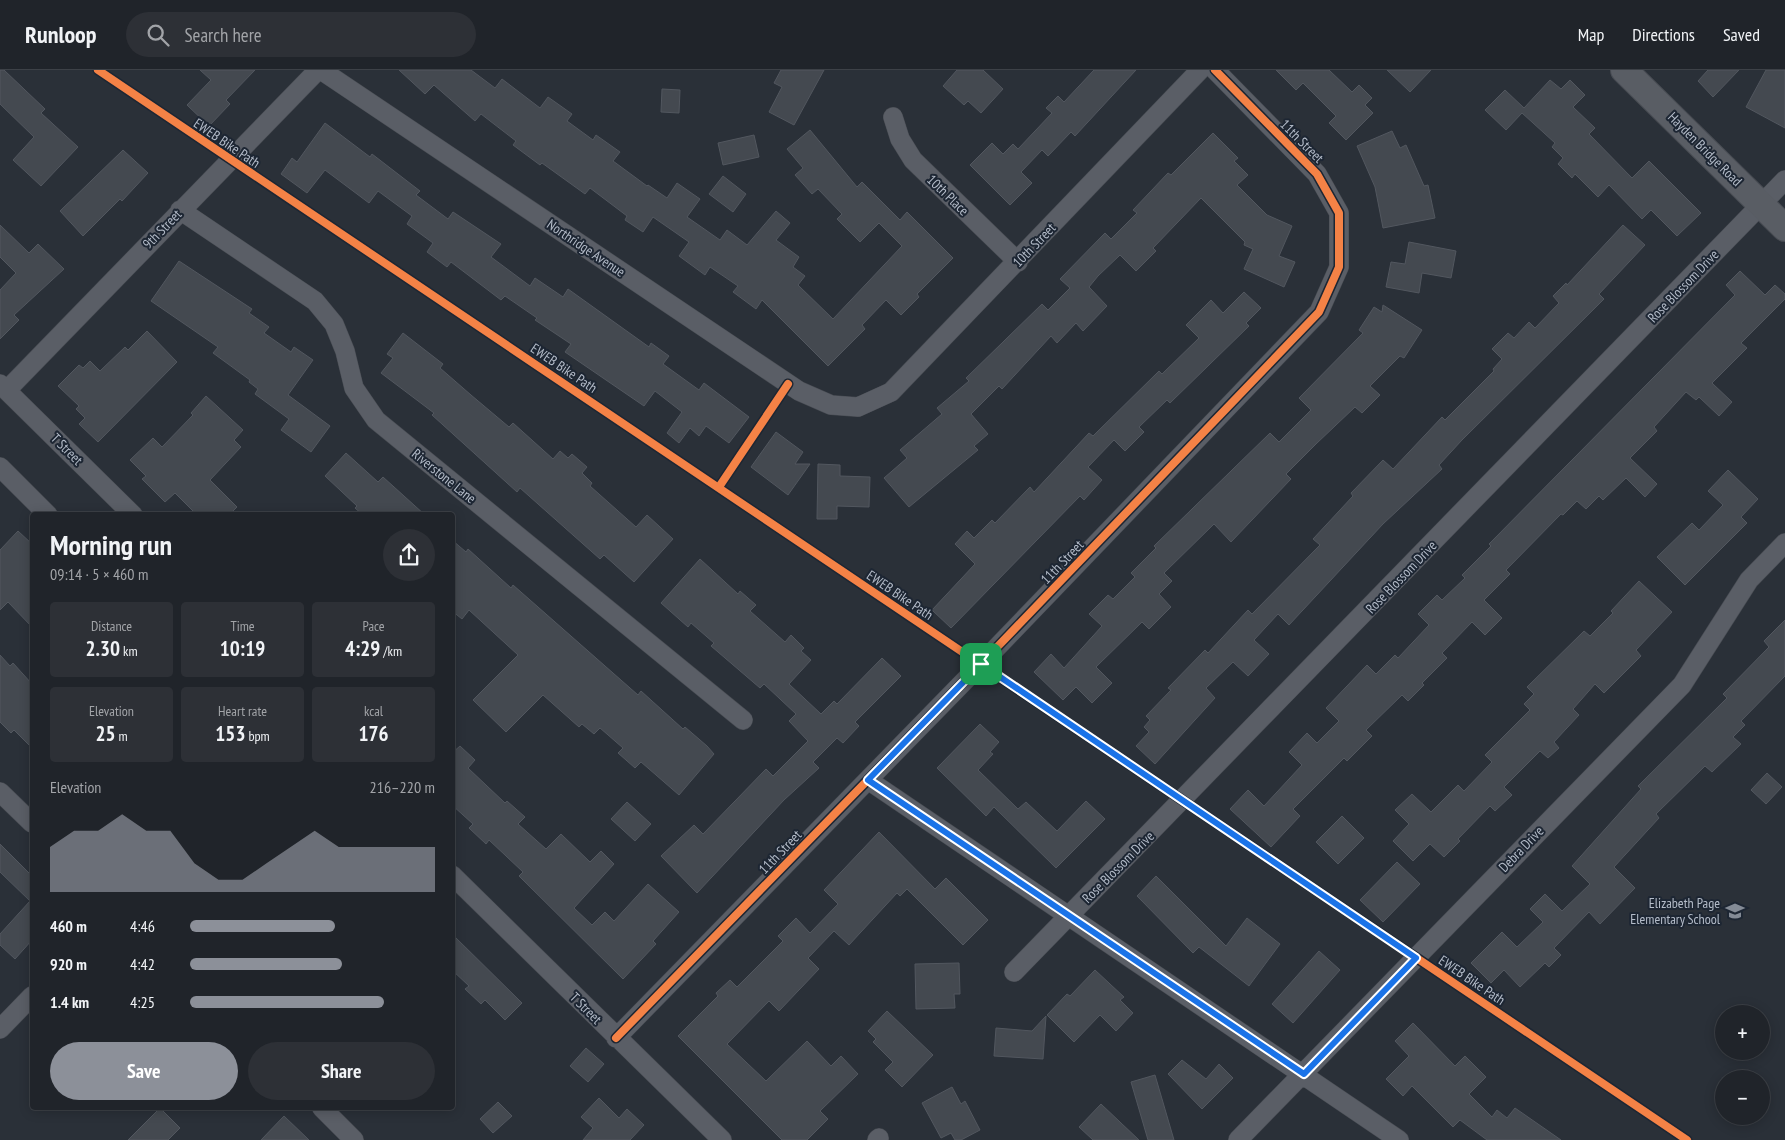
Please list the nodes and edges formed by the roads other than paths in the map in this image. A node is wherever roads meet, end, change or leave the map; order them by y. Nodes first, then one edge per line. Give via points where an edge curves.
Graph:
1 (320, 70) edge
2 (1200, 70) edge
3 (1214, 70) edge
4 (1624, 70) edge
5 (893, 117) dead end
6 (1785, 180) edge
7 (1762, 205) junction
8 (180, 210) junction
9 (1785, 228) edge
10 (1018, 262) junction
11 (4, 387) edge
12 (858, 407) joint
13 (0, 468) edge
14 (45, 512) edge
15 (130, 512) edge
16 (1785, 542) edge
17 (743, 720) dead end
18 (868, 780) junction
19 (0, 792) edge
20 (30, 821) edge
21 (455, 878) edge
22 (1068, 916) junction
23 (1014, 972) dead end
24 (30, 998) edge
25 (0, 1029) edge
26 (616, 1038) junction
27 (1304, 1074) junction
28 (324, 1110) edge
29 (354, 1140) edge
30 (722, 1140) edge
31 (1238, 1140) edge
32 (1399, 1140) edge

1 - 8 street, 9th Street
1 - 12 street, Northridge Avenue via 799,391 830,405
2 - 10 street, 10th Street
3 - 18 street, 11th Street via 1317,174 1339,214 1339,267 1319,312
4 - 7 street, Hayden Bridge Road
5 - 10 street, 10th Place via 900,139 913,160
6 - 7 street, Rose Blossom Drive
7 - 9 street, Hayden Bridge Road
7 - 22 street, Rose Blossom Drive
8 - 11 street, 9th Street
8 - 17 street, Riverstone Lane via 315,301 334,324 354,388 376,420
10 - 12 street, 10th Street via 891,392
11 - 15 street, T Street
13 - 14 street
16 - 27 street, Debra Drive via 1749,580 1682,685
18 - 22 street
18 - 26 street, 11th Street
19 - 20 street
21 - 26 street, T Street
22 - 23 street, Rose Blossom Drive
22 - 27 street
24 - 25 street
26 - 30 street, T Street
27 - 31 street, Debra Drive
27 - 32 street
28 - 29 street

